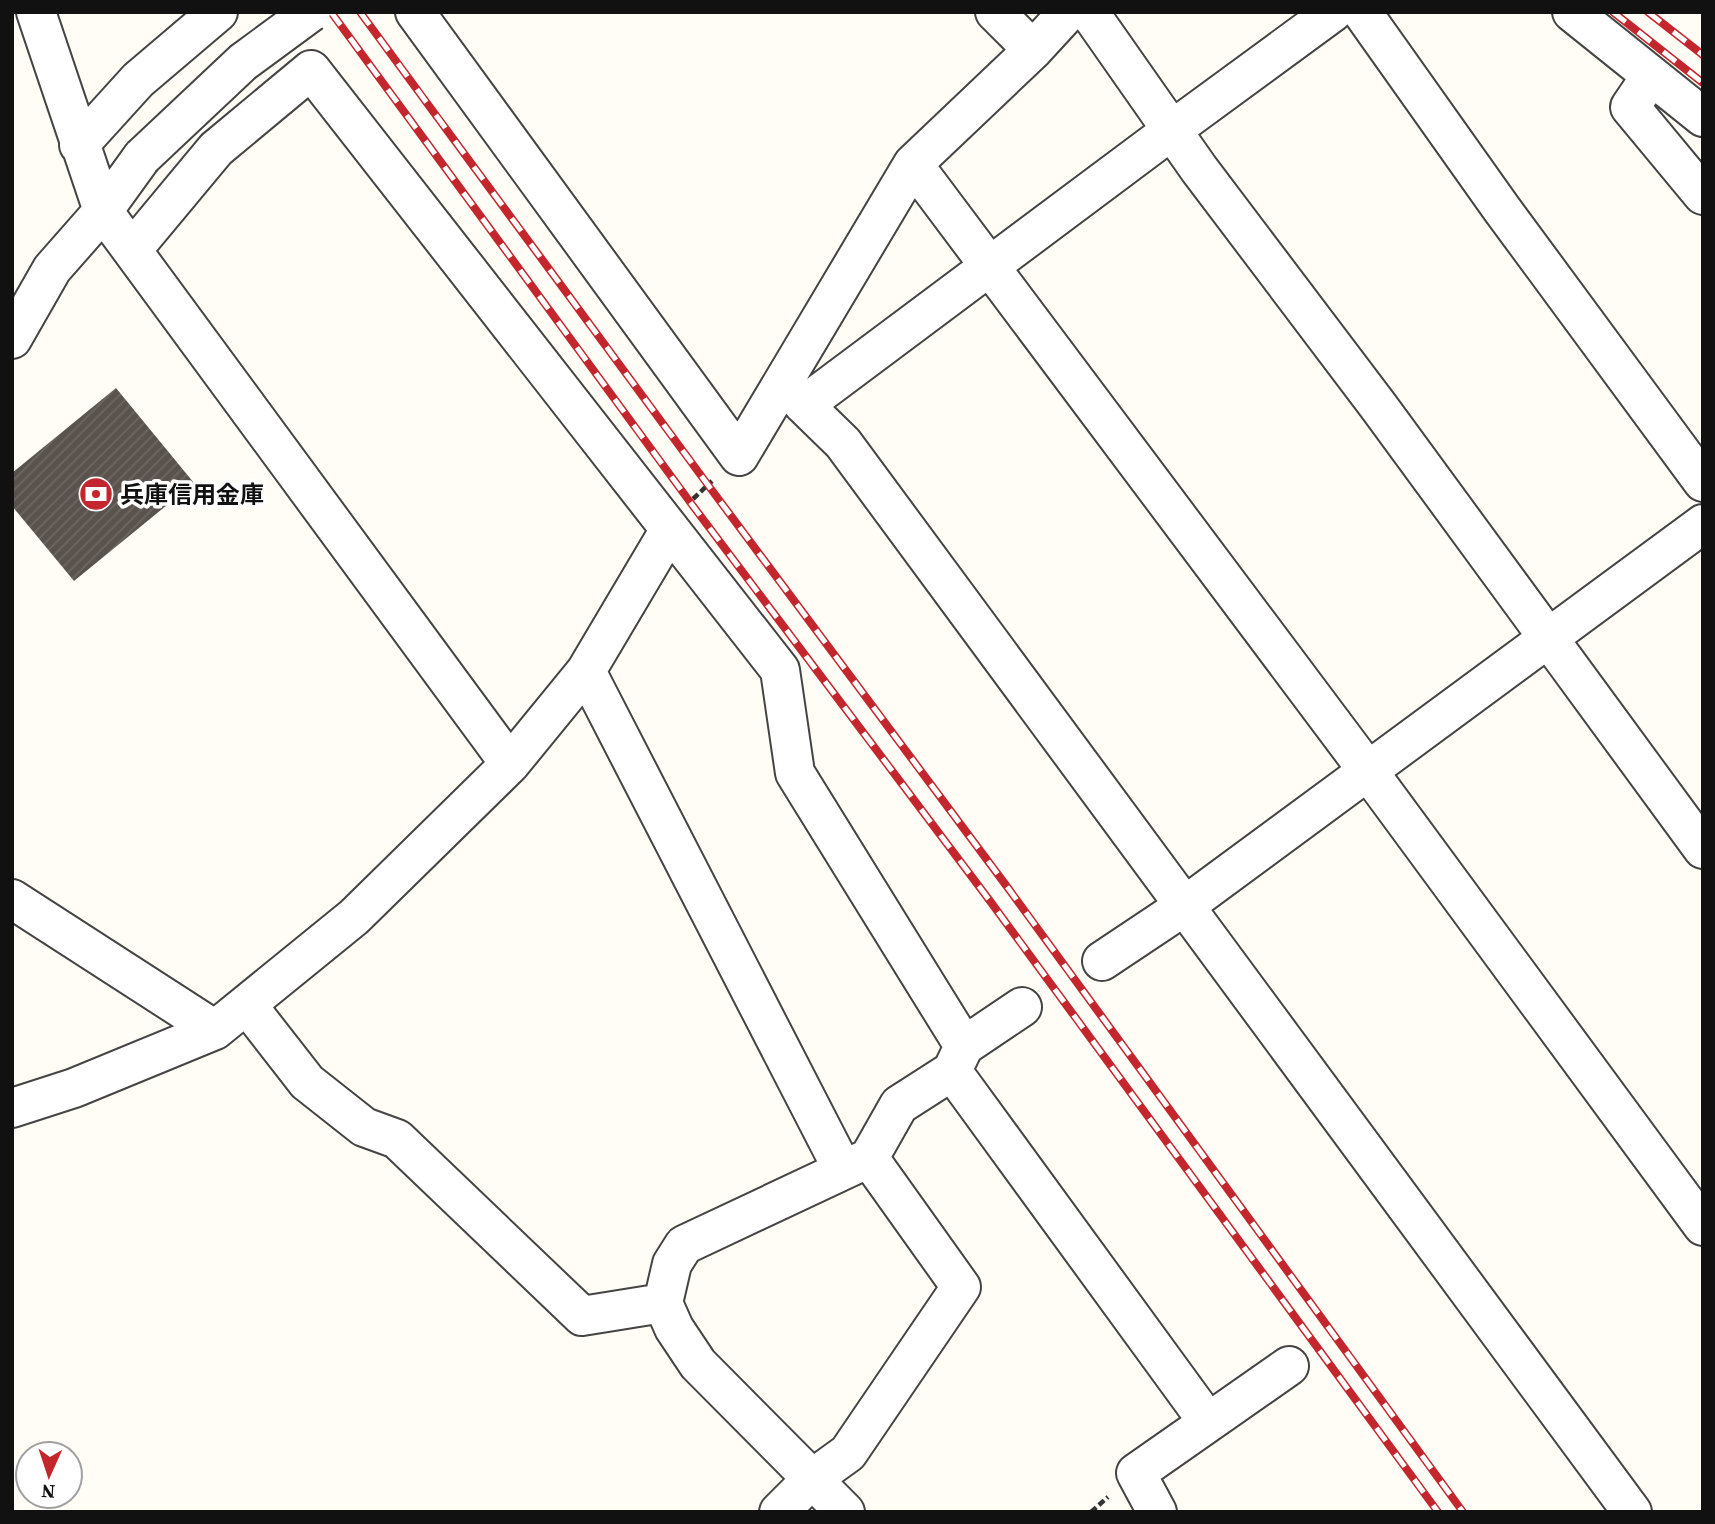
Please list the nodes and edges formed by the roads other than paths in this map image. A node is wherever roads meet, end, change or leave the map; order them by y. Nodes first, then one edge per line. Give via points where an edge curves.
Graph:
1 (36, 12) edge
2 (218, 12) edge
3 (274, 12) edge
4 (312, 12) edge
5 (415, 12) edge
6 (995, 12) edge
7 (1068, 12) edge
8 (1089, 12) edge
9 (1333, 12) edge
10 (1362, 12) edge
11 (1572, 12) edge
12 (1033, 51) junction
13 (311, 70) junction
14 (1651, 76) junction
15 (1703, 117) edge
16 (1172, 130) junction
17 (79, 145) junction
18 (913, 164) junction
19 (1703, 195) edge
20 (103, 211) junction
21 (132, 250) junction
22 (991, 267) junction
23 (12, 339) edge
24 (794, 393) junction
25 (1703, 482) edge
26 (1703, 524) edge
27 (669, 531) junction
28 (1548, 638) junction
29 (586, 671) junction
30 (510, 764) junction
31 (1368, 771) junction
32 (1703, 849) edge
33 (12, 899) edge
34 (1185, 905) junction
35 (1102, 961) dead end
36 (247, 1005) junction
37 (1022, 1007) dead end
38 (215, 1030) junction
39 (958, 1059) junction
40 (12, 1108) edge
41 (856, 1164) junction
42 (1703, 1226) edge
43 (663, 1303) junction
44 (1289, 1366) dead end
45 (1208, 1422) junction
46 (811, 1479) junction
47 (779, 1512) edge
48 (845, 1512) edge
49 (1157, 1512) edge
50 (1632, 1512) edge

1 - 17 street
2 - 17 street via 138,80
3 - 13 street
4 - 20 street, bridge via 243,62 142,157
5 - 24 street via 739,456
6 - 12 street
7 - 12 street
8 - 16 street
9 - 16 street
10 - 25 street
11 - 14 street
12 - 18 street
13 - 21 street via 216,149
13 - 27 street
14 - 15 street
14 - 19 street via 1630,107
16 - 22 street
16 - 28 street
17 - 20 street
18 - 22 street
18 - 24 street
20 - 21 street
20 - 23 street via 52,269
21 - 30 street
22 - 24 street
22 - 31 street
24 - 34 street via 843,443
26 - 28 street
27 - 29 street
27 - 39 street via 780,670 795,773
28 - 31 street
28 - 32 street
29 - 30 street
29 - 41 street
30 - 36 street via 354,917
31 - 34 street
31 - 42 street
33 - 38 street
34 - 35 street
34 - 50 street
36 - 38 street
36 - 43 street via 307,1082 364,1127 397,1139 582,1316
37 - 39 street
38 - 40 street via 74,1088
39 - 41 street via 899,1105
39 - 45 street
41 - 43 street via 684,1245 672,1264
41 - 46 street via 961,1287 848,1453
43 - 46 street via 698,1364
44 - 45 street
45 - 49 street via 1136,1473
46 - 47 street
46 - 48 street

